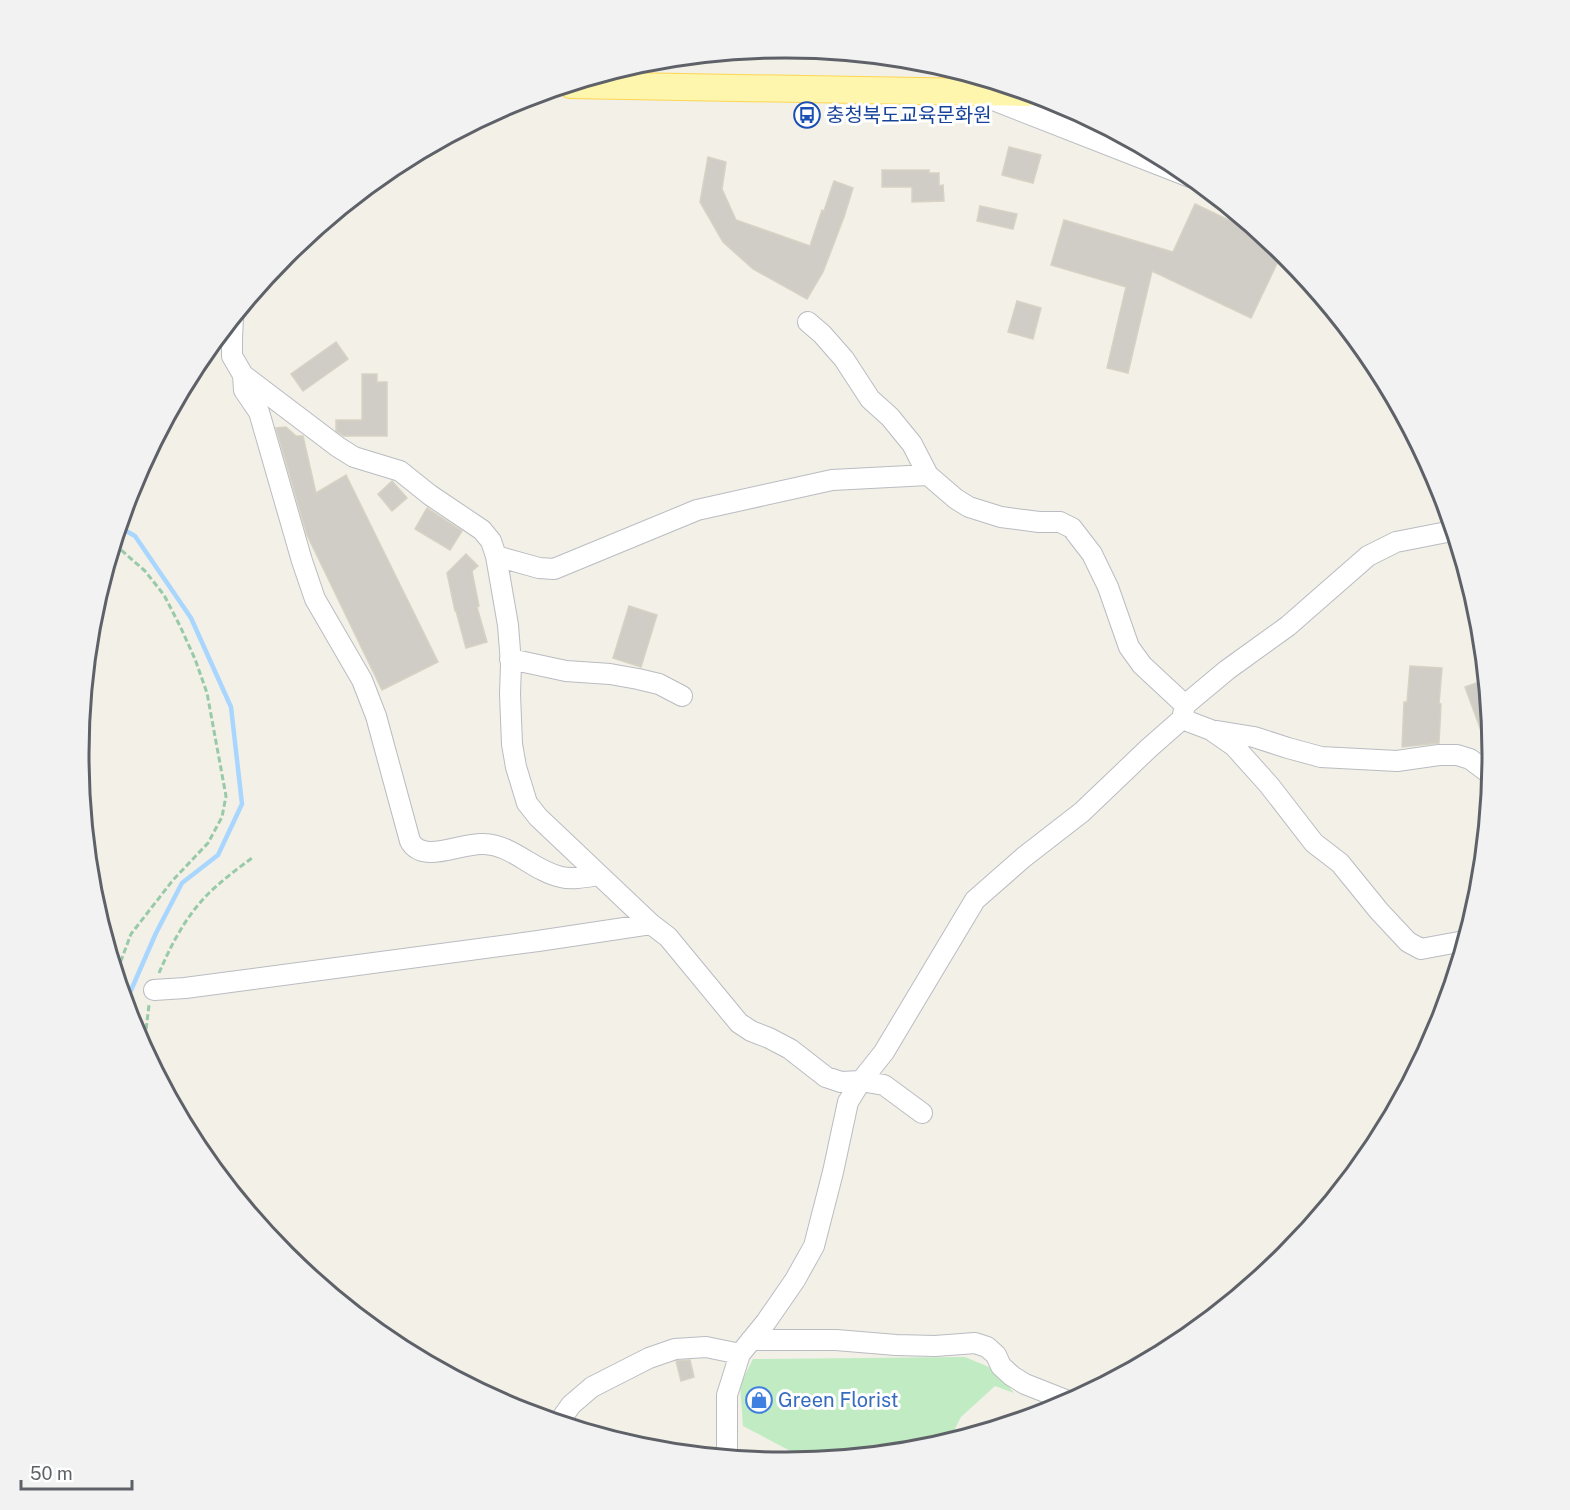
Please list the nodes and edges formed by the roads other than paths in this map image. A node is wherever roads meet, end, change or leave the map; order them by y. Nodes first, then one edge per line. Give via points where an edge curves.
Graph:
1 (594, 85) edge
2 (972, 92) junction
3 (1001, 93) edge
4 (1145, 160) edge
5 (808, 322) dead end
6 (232, 331) edge
7 (243, 375) junction
8 (928, 475) junction
9 (1445, 532) edge
10 (496, 556) junction
11 (510, 659) junction
12 (682, 696) dead end
13 (1184, 712) junction
14 (1211, 730) junction
15 (1481, 768) edge
16 (598, 875) junction
17 (651, 924) junction
18 (1456, 942) edge
19 (154, 990) road end
20 (861, 1081) junction
21 (922, 1113) dead end
22 (746, 1347) junction
23 (1056, 1396) edge
24 (563, 1416) edge
25 (727, 1449) edge

1 - 2 main road
2 - 3 main road
2 - 4 street
5 - 8 street via 844,359 870,399 912,444
6 - 7 street via 232,356
7 - 10 street via 354,457 400,471 482,530
7 - 16 street via 244,390 259,412 315,599 362,680 376,716 414,848 425,853 484,844 502,847 562,878
8 - 10 street via 832,480 697,510 554,568 539,568
8 - 13 street via 969,507 1001,517 1059,522 1072,528 1092,554 1130,647
9 - 13 street via 1396,542 1368,556 1288,626 1227,670
10 - 11 street
11 - 12 street via 566,671 638,679
11 - 16 street via 512,744 527,803
13 - 14 street
13 - 20 street via 1082,812 975,900 884,1052
14 - 15 street via 1254,736 1321,757 1397,761 1457,755
14 - 18 street via 1234,746 1314,843 1340,863 1408,942 1420,949
16 - 17 street
17 - 19 street
17 - 20 street via 668,937 739,1023 790,1049 826,1077 841,1082
20 - 21 street via 884,1085
20 - 22 street via 848,1102 814,1246 795,1280
22 - 23 street via 836,1340 935,1346 975,1343 996,1355 1012,1376
22 - 24 street via 675,1349 649,1358 592,1388
22 - 25 street via 727,1395

